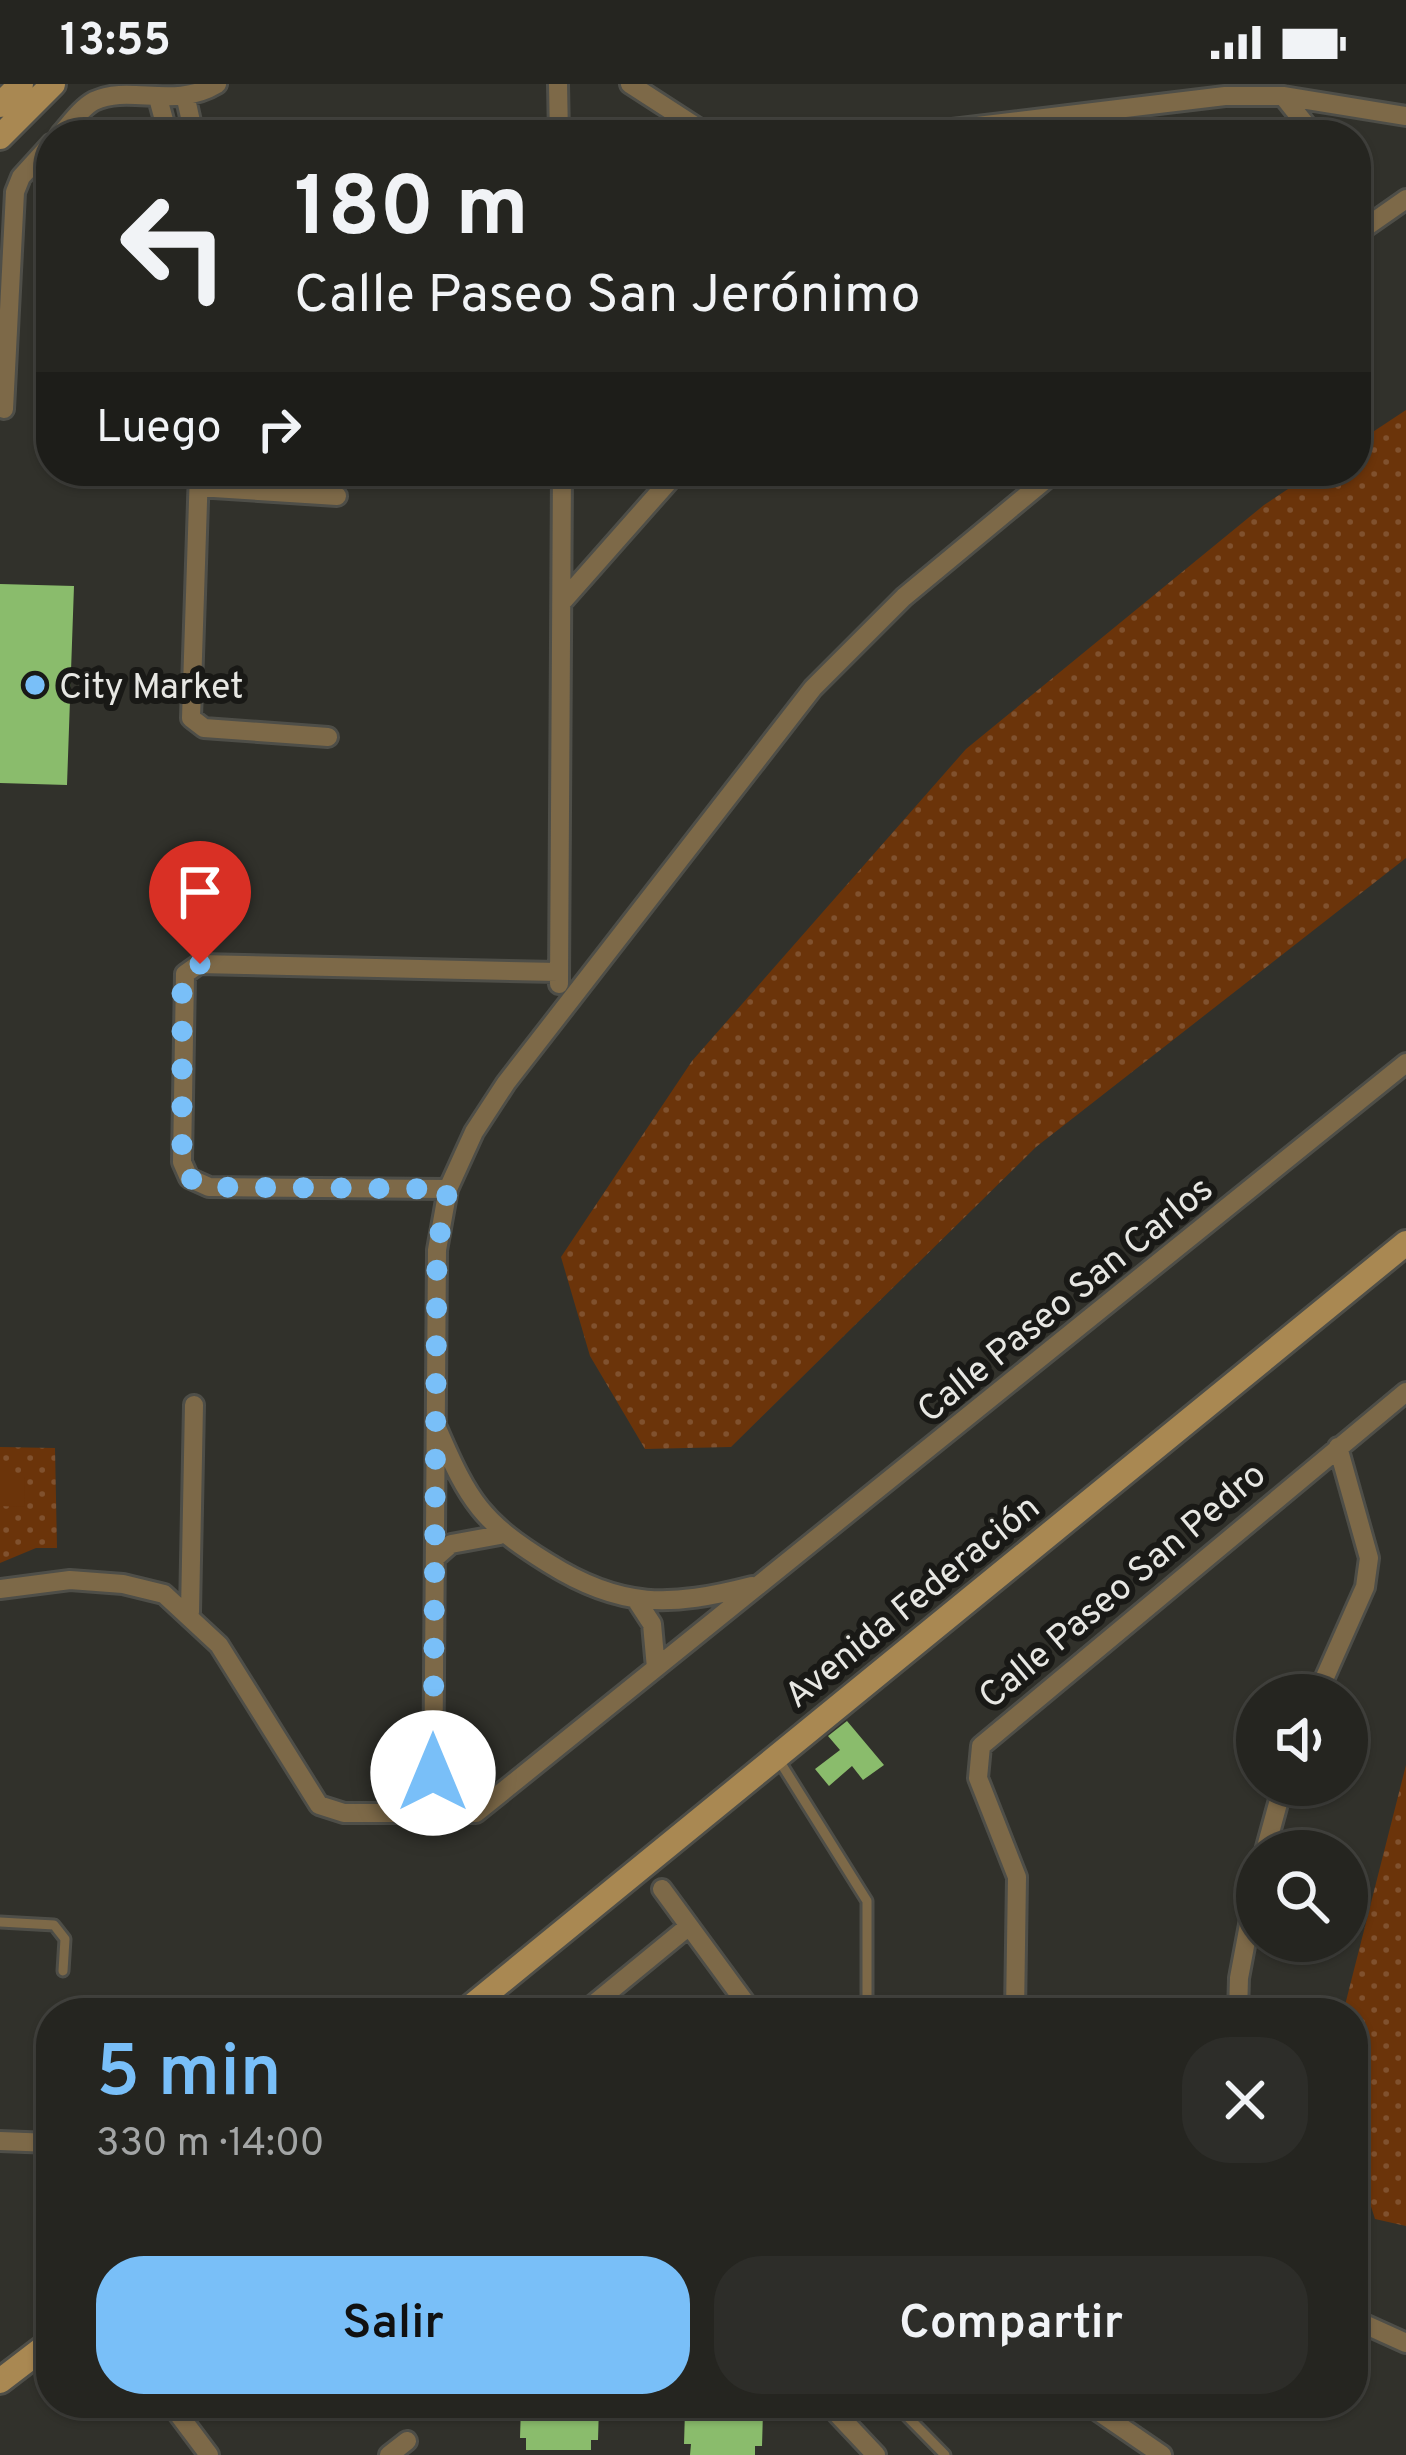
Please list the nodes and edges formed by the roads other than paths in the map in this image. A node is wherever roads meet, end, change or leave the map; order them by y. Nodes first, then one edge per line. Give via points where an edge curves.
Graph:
1 (21, 84) edge
2 (53, 84) edge
3 (217, 84) edge
4 (557, 84) edge
5 (630, 84) edge
6 (1282, 96) junction
7 (158, 98) junction
8 (186, 98) junction
9 (0, 105) edge
10 (1093, 116) junction
11 (1406, 116) edge
12 (75, 120) edge
13 (163, 120) edge
14 (191, 120) edge
15 (558, 120) edge
16 (686, 120) edge
17 (1053, 120) edge
18 (1089, 120) edge
19 (1302, 120) edge
20 (0, 137) edge
21 (36, 165) edge
22 (1406, 199) edge
23 (1371, 224) edge
24 (4, 409) dead end
25 (198, 486) edge
26 (255, 486) edge
27 (562, 486) edge
28 (665, 486) edge
29 (1038, 486) edge
30 (337, 496) dead end
31 (563, 601) junction
32 (328, 736) dead end
33 (558, 972) junction
34 (561, 1007) junction
35 (1406, 1063) edge
36 (448, 1189) junction
37 (1406, 1243) edge
38 (1406, 1392) edge
39 (194, 1405) dead end
40 (436, 1425) junction
41 (1338, 1447) junction
42 (500, 1534) junction
43 (435, 1558) junction
44 (763, 1584) junction
45 (0, 1589) edge
46 (637, 1601) junction
47 (190, 1612) junction
48 (656, 1668) junction
49 (1326, 1674) edge
50 (777, 1756) junction
51 (433, 1816) junction
52 (662, 1889) dead end
53 (0, 1922) edge
54 (688, 1926) junction
55 (1242, 1962) edge
56 (63, 1971) dead end
57 (489, 1998) edge
58 (601, 1998) edge
59 (742, 1998) edge
60 (867, 1998) edge
61 (1015, 1998) edge
62 (1238, 1998) edge
63 (0, 2141) edge
64 (36, 2142) edge
65 (1368, 2326) edge
66 (1406, 2343) edge
67 (36, 2352) edge
68 (6, 2371) edge
69 (182, 2418) edge
70 (841, 2418) edge
71 (909, 2418) edge
72 (1109, 2418) edge
73 (407, 2441) dead end
74 (209, 2455) edge
75 (389, 2455) edge
76 (876, 2455) edge
77 (945, 2455) edge
78 (1162, 2455) edge

1 - 9 main road
2 - 20 main road
3 - 8 street
4 - 15 street
5 - 16 street
6 - 10 street via 1180,100
6 - 11 street
6 - 19 street
7 - 8 street
7 - 12 street via 93,101
7 - 13 street
8 - 14 street
10 - 17 street
10 - 18 street
21 - 24 street via 15,192
22 - 23 street
25 - 32 street via 191,718 204,728
26 - 30 street
27 - 31 street
28 - 31 street
29 - 34 street via 828,672
31 - 33 street
33 - 34 street
33 - 36 street via 200,964 185,974 182,1162 189,1178 209,1187
34 - 36 street via 474,1132
35 - 44 street, Calle Paseo San Carlos
36 - 40 street via 437,1250
37 - 50 main road, Avenida Federación
38 - 41 street, Calle Paseo San Pedro
39 - 47 street
40 - 42 street, Calle Paseo San Carlos via 461,1483
40 - 43 street
41 - 49 street via 1369,1558 1365,1587
41 - 61 street, Calle Paseo San Pedro via 981,1746 979,1778 1017,1877
42 - 43 street via 451,1544
42 - 46 street, Calle Paseo San Carlos via 591,1590
43 - 51 street
44 - 46 street, Calle Paseo San Carlos
44 - 48 street, Calle Paseo San Carlos
45 - 47 street via 70,1580 123,1584 164,1594
46 - 48 street via 652,1624
47 - 51 street via 319,1805
48 - 51 street, Calle Paseo San Carlos via 489,1807
50 - 57 main road, Avenida Federación
50 - 60 lane via 867,1900
52 - 54 street
53 - 56 lane via 54,1925 65,1939
54 - 58 street
54 - 59 street
55 - 62 street
63 - 64 street
65 - 66 street
67 - 68 main road
69 - 74 street
70 - 76 street
71 - 77 lane
72 - 78 street
73 - 75 street

